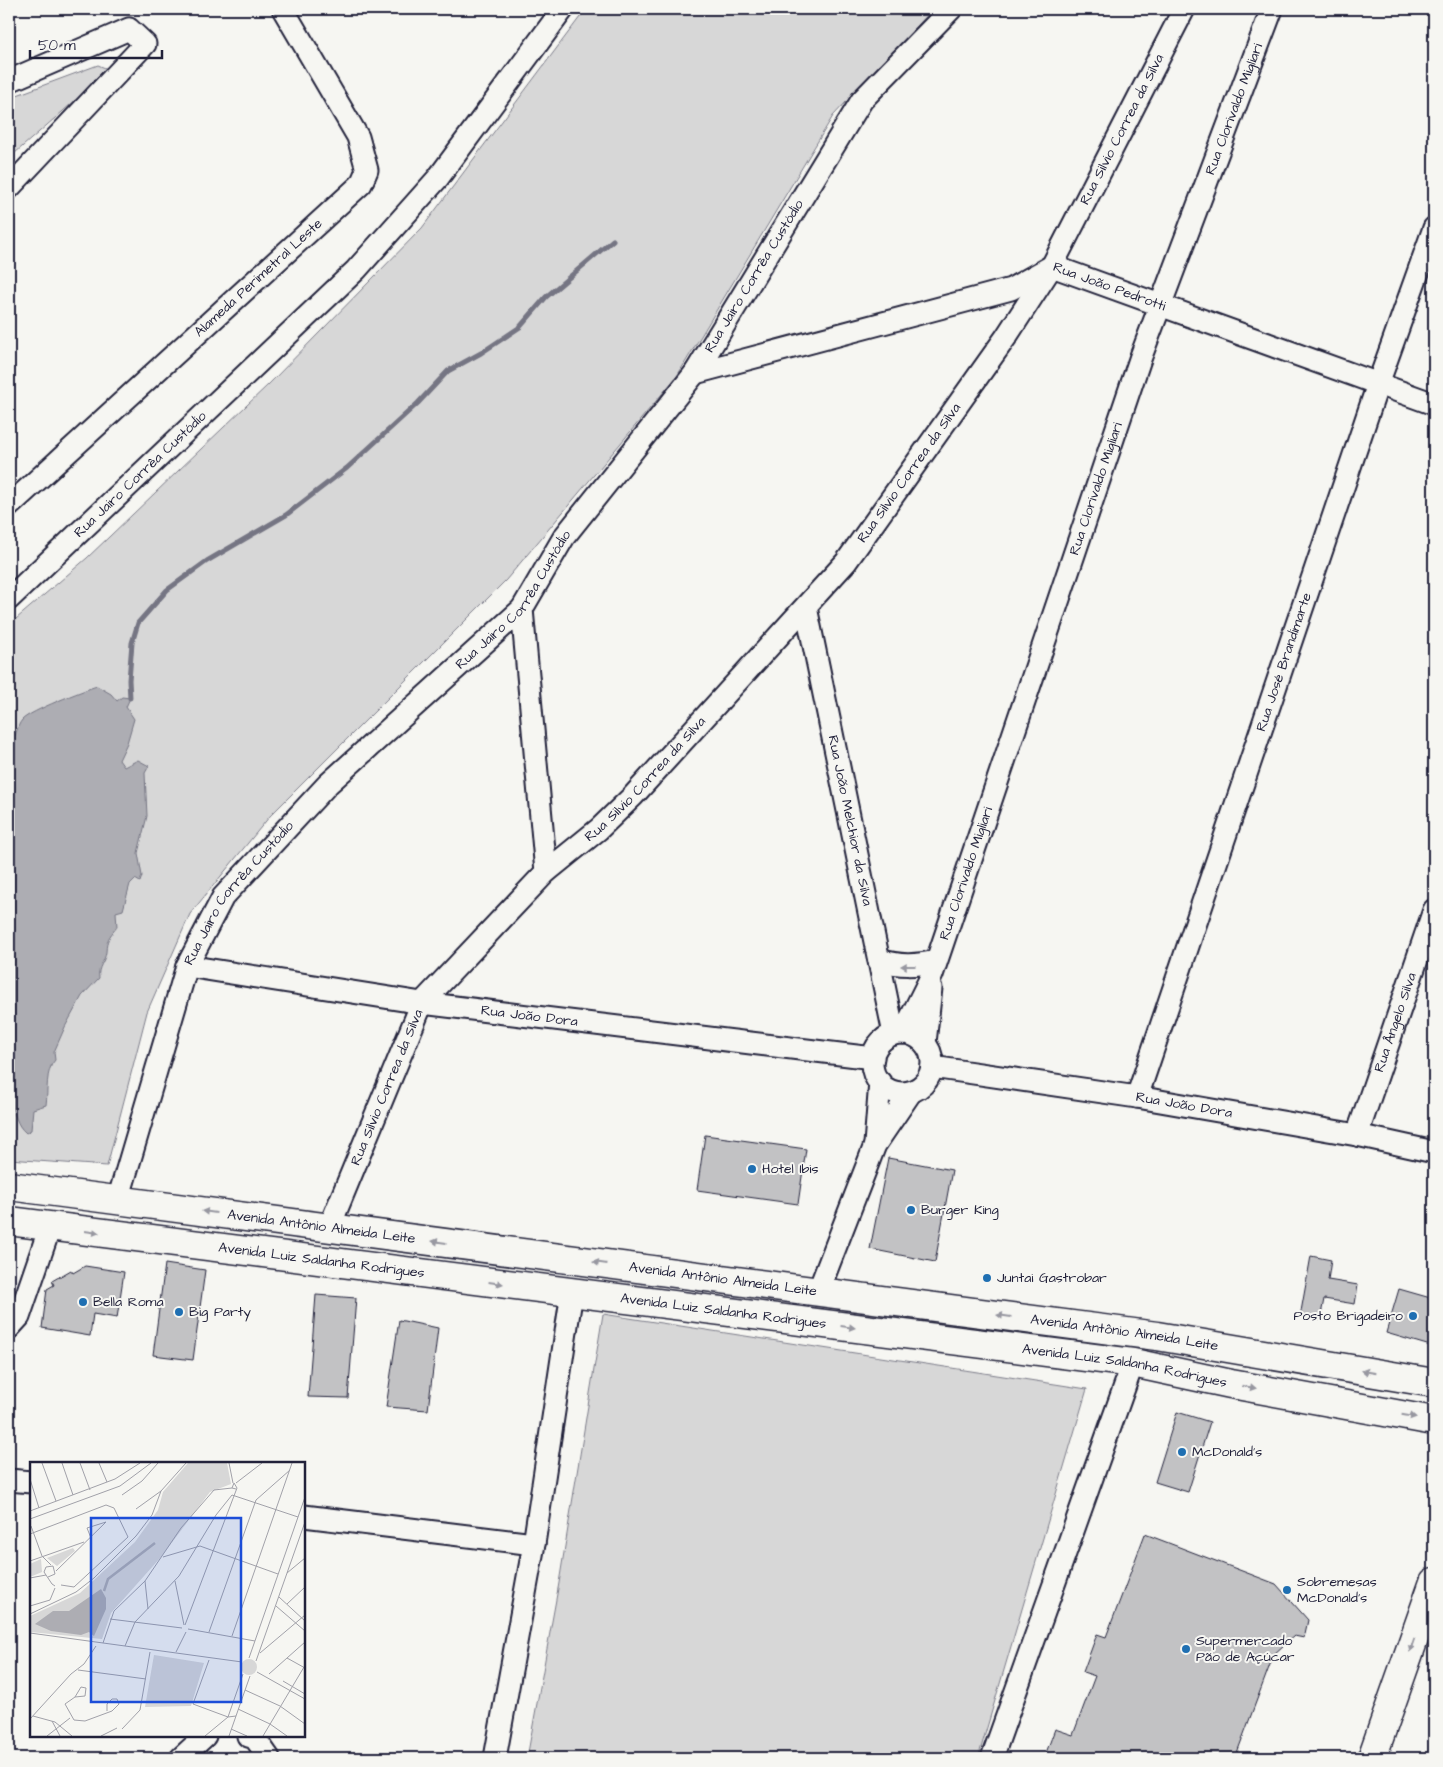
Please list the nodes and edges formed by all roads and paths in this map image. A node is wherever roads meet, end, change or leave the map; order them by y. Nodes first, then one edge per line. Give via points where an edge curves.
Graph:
1 (283, 9) edge
2 (563, 9) edge
3 (951, 9) edge
4 (1184, 9) edge
5 (1272, 9) edge
6 (9, 81) edge
7 (9, 188) edge
8 (1434, 228) edge
9 (1052, 266) junction
10 (1162, 307) junction
11 (695, 373) junction
12 (1378, 384) junction
13 (1434, 404) edge
14 (9, 506) edge
15 (9, 599) edge
16 (806, 608) junction
17 (522, 609) junction
18 (546, 872) junction
19 (1434, 910) edge
20 (879, 960) junction
21 (187, 966) junction
22 (934, 968) junction
23 (422, 1003) junction
24 (898, 1033) junction
25 (925, 1043) junction
26 (872, 1058) junction
27 (932, 1067) junction
28 (880, 1082) junction
29 (911, 1092) junction
30 (1137, 1097) junction
31 (1357, 1135) junction
32 (875, 1144) junction
33 (1434, 1152) edge
34 (9, 1186) edge
35 (118, 1200) junction
36 (9, 1221) edge
37 (50, 1227) junction
38 (329, 1228) junction
39 (572, 1292) junction
40 (818, 1292) junction
41 (9, 1328) edge
42 (1133, 1363) junction
43 (1434, 1383) edge
44 (1434, 1421) edge
45 (9, 1480) edge
46 (30, 1482) edge
47 (305, 1516) edge
48 (534, 1544) junction
49 (1434, 1582) edge
50 (204, 1737) edge
51 (252, 1737) edge
52 (181, 1758) edge
53 (269, 1758) edge
54 (495, 1758) edge
55 (992, 1758) edge
56 (1372, 1758) edge

1 - 14 street, Alameda Perimetral Leste via 358,137 367,170 362,184
2 - 15 street, Rua Jairo Corrêa Custódio via 438,178 356,270
3 - 11 street, Rua Jairo Corrêa Custódio via 862,100
4 - 9 street, Rua Silvio Correa da Silva
5 - 10 street, Rua Clorivaldo Migliari
6 - 7 street via 129,29 146,44
8 - 12 street, Rua José Brandimarte
9 - 10 street, Rua João Pedrotti
9 - 11 street, Rua João Pedrotti via 1011,289
9 - 16 street, Rua Silvio Correa da Silva via 1006,337 846,562
10 - 12 street, Rua João Pedrotti
10 - 22 street, Rua Clorivaldo Migliari via 1140,359
11 - 17 street, Rua Jairo Corrêa Custódio via 564,537
12 - 13 street, Rua João Pedrotti
12 - 30 street, Rua José Brandimarte
16 - 18 street, Rua Silvio Correa da Silva via 633,796
16 - 20 street, Rua João Melchior da Silva
17 - 18 street
17 - 21 street, Rua Jairo Corrêa Custódio via 328,784 223,897
18 - 23 street, Rua Silvio Correa da Silva
19 - 31 street, Rua Ângelo Silva
22 -> 20 street via 901,966
20 - 24 street, Rua João Melchior da Silva
21 - 23 street, Rua João Dora
21 - 35 street, Rua Jairo Corrêa Custódio
22 - 24 street, Rua Clorivaldo Migliari
22 - 25 street, Rua Clorivaldo Migliari
23 - 26 street, Rua João Dora
23 - 38 street, Rua Silvio Correa da Silva
24 - 25 street via 919,1038
24 - 26 street via 880,1043
25 - 27 street via 932,1058
26 - 28 street via 872,1067
27 - 29 street via 925,1082
27 - 30 street, Rua João Dora
28 - 29 street via 894,1092
28 - 32 street
29 - 32 street
30 - 31 street, Rua João Dora
31 - 33 street, Rua João Dora
32 - 40 street
34 - 35 main road, Avenida Antônio Almeida Leite
38 -> 35 main road, Avenida Antônio Almeida Leite
36 - 37 main road, Avenida Luiz Saldanha Rodrigues
37 -> 39 main road, Avenida Luiz Saldanha Rodrigues
37 - 41 street via 19,1317
40 -> 38 main road, Avenida Antônio Almeida Leite
39 -> 42 main road, Avenida Luiz Saldanha Rodrigues
39 - 48 street
43 -> 40 main road, Avenida Antônio Almeida Leite via 1157,1336
42 -> 44 main road, Avenida Luiz Saldanha Rodrigues
42 - 55 street
45 - 46 street
47 - 48 street
48 - 54 street
49 -> 56 main road
50 - 52 street
51 - 53 street

